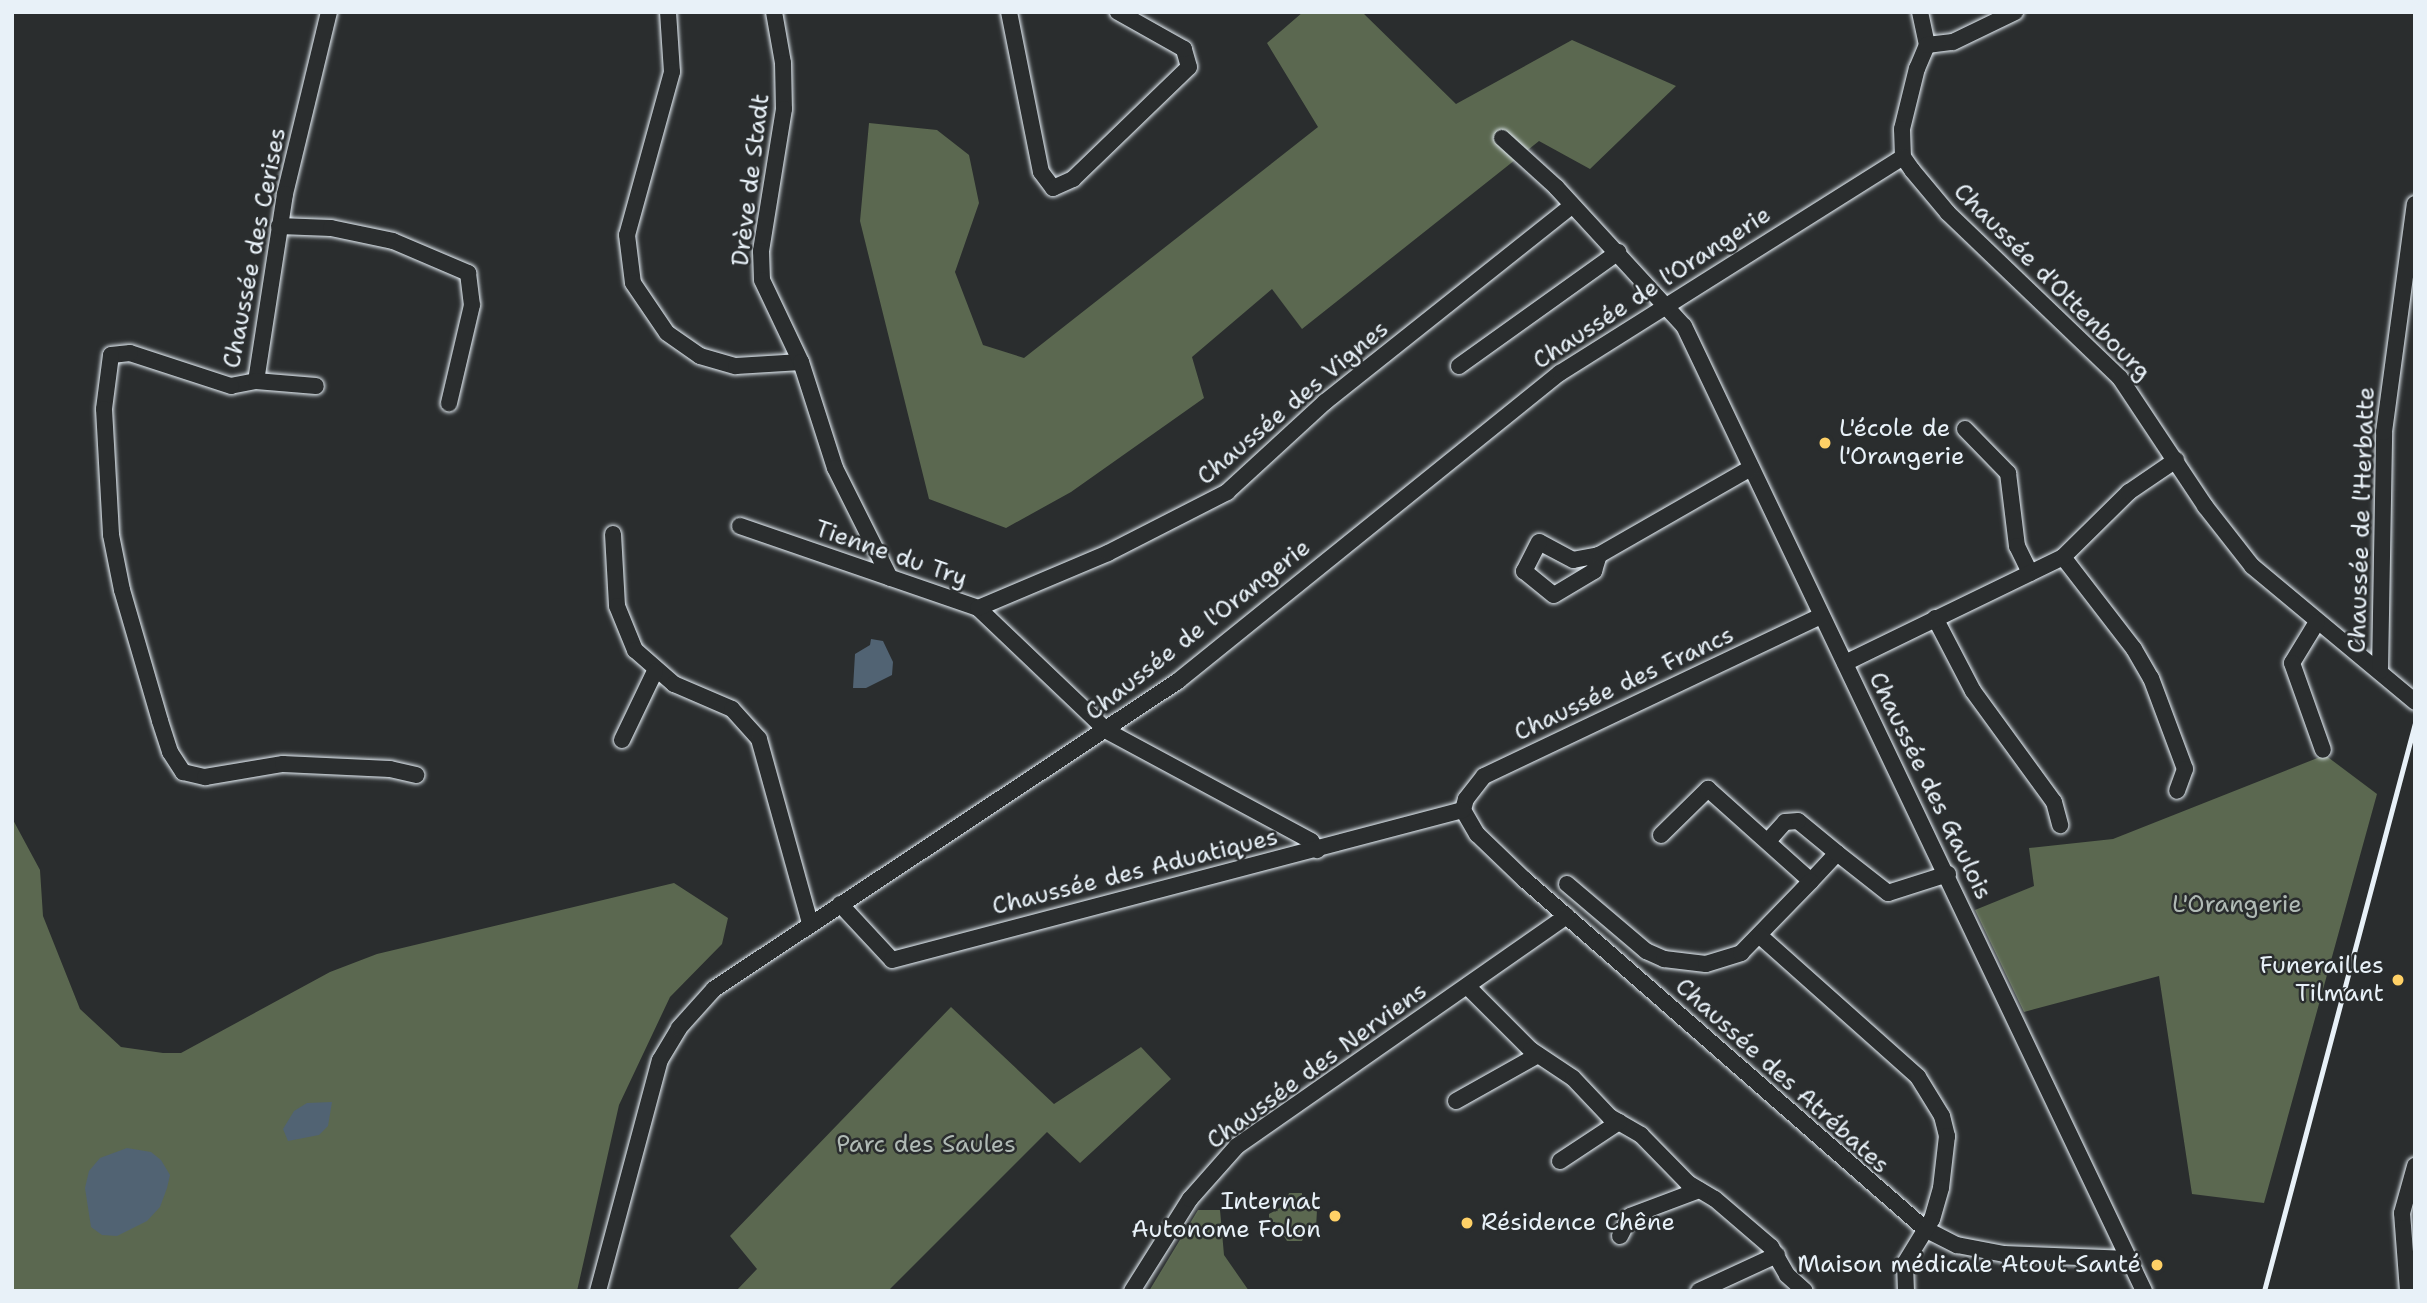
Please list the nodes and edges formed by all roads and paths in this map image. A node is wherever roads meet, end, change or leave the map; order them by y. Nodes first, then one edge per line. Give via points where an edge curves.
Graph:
1 (329, 12) edge
2 (668, 12) edge
3 (774, 12) edge
4 (1009, 12) edge
5 (1118, 12) edge
6 (1920, 12) edge
7 (2015, 12) edge
8 (1927, 45) junction
9 (1502, 138) dead end
10 (1903, 157) junction
11 (2415, 204) edge
12 (1571, 205) junction
13 (279, 226) junction
14 (1618, 251) junction
15 (1668, 305) junction
16 (801, 362) junction
17 (1460, 366) dead end
18 (256, 381) junction
19 (316, 386) dead end
20 (449, 403) dead end
21 (1965, 429) dead end
22 (2176, 460) junction
23 (1751, 468) junction
24 (740, 526) dead end
25 (613, 534) dead end
26 (1599, 555) junction
27 (2063, 557) junction
28 (2030, 573) junction
29 (890, 578) junction
30 (978, 608) junction
31 (1821, 616) junction
32 (1936, 618) junction
33 (2317, 622) junction
34 (1844, 663) junction
35 (655, 671) junction
36 (2380, 671) junction
37 (2415, 702) edge
38 (1107, 732) junction
39 (622, 740) dead end
40 (2323, 750) dead end
41 (416, 775) dead end
42 (2177, 791) dead end
43 (1463, 810) junction
44 (2060, 825) dead end
45 (1661, 835) dead end
46 (1769, 840) junction
47 (1317, 850) junction
48 (1837, 853) junction
49 (1948, 874) junction
50 (1811, 881) junction
51 (1567, 884) dead end
52 (840, 904) junction
53 (1597, 911) junction
54 (1567, 916) junction
55 (810, 923) junction
56 (1581, 929) junction
57 (1621, 932) junction
58 (1760, 936) junction
59 (1606, 950) junction
60 (1467, 986) junction
61 (1538, 1055) junction
62 (1456, 1101) dead end
63 (1619, 1122) junction
64 (1560, 1161) dead end
65 (2415, 1166) edge
66 (1699, 1190) junction
67 (2408, 1212) edge
68 (1925, 1229) junction
69 (1620, 1236) dead end
70 (1777, 1255) junction
71 (2129, 1259) junction
72 (598, 1291) edge
73 (1132, 1291) edge
74 (1699, 1291) edge
75 (1805, 1291) edge
76 (1906, 1291) edge
77 (2144, 1291) edge
78 (2408, 1291) edge

1 - 13 street, Chaussée des Cerises
2 - 16 street via 672,72 627,235 633,284 667,333 700,356 736,366
3 - 16 street, Drève de Stadt via 785,109 760,271
4 - 5 street via 1041,172 1053,188 1073,179 1189,68 1184,49
6 - 8 street
7 - 8 street via 1953,42
8 - 10 street via 1902,129
9 - 12 street, Chaussée des Gaulois
10 - 15 street, Chaussée de l'Orangerie
10 - 22 street, Chaussée d'Ottenbourg via 1948,214 2120,378
11 - 36 street, Chaussée de l'Herbatte via 2384,432
12 - 14 street, Chaussée des Gaulois
12 - 30 street, Chaussée des Vignes via 1325,402 1227,492 1093,560
13 - 18 street, Chaussée des Cerises
13 - 20 street via 331,228 393,241 468,273 472,305
14 - 15 street, Chaussée des Gaulois
14 - 17 street
15 - 23 street, Chaussée des Gaulois via 1684,326
15 - 38 street, Chaussée de l'Orangerie via 1524,400 1178,681
16 - 29 street, Drève de Stadt via 835,468
18 - 19 street
18 - 41 street, Chaussée des Cerises via 223,384 130,353 114,351 107,361 104,418 114,555 176,764 197,777 283,765 390,769
21 - 28 street via 2008,473 2017,546
22 - 27 street via 2129,492
22 - 33 street, Chaussée d'Ottenbourg via 2252,566
23 - 26 street
23 - 31 street, Chaussée des Gaulois
24 - 29 street, Tienne du Try
25 - 35 street via 620,620 635,650
26 - 26 street via 1594,570 1554,595 1524,571 1539,542 1573,560
27 - 28 street
27 - 42 street via 2151,677 2185,769
28 - 32 street
29 - 30 street, Tienne du Try
30 - 38 street, Tienne du Try
31 - 34 street, Chaussée des Gaulois
31 - 43 street, Chaussée des Francs via 1484,776
32 - 34 street
32 - 44 street via 1973,691 2054,802
33 - 36 street, Chaussée d'Ottenbourg
33 - 40 street via 2292,663
34 - 49 street, Chaussée des Gaulois
35 - 39 street
35 - 55 street via 732,709 753,729 764,752
36 - 37 street, Chaussée d'Ottenbourg
38 - 47 street, Tienne du Try via 1311,841
38 - 52 street, Chaussée de l'Orangerie
43 - 47 street, Chaussée des Aduatiques
43 - 54 street, Chaussée des Atrébates via 1476,834
45 - 46 street via 1708,789
46 - 48 street via 1785,822 1798,821
46 - 50 street
47 - 52 street, Chaussée des Aduatiques via 892,960
48 - 49 street via 1888,893
48 - 50 street
49 - 71 street, Chaussée des Gaulois
50 - 58 street
51 - 53 street
52 - 55 street, Chaussée de l'Orangerie
53 - 56 street
53 - 57 street
54 - 56 street, Chaussée des Atrébates
54 - 60 street, Chaussée des Nerviens
55 - 72 street, Chaussée de l'Orangerie via 714,989 679,1028 660,1060
56 - 59 street, Chaussée des Atrébates
57 - 58 street via 1664,959 1706,964 1741,953
57 - 59 street
58 - 68 street via 1918,1077 1932,1096 1947,1136 1946,1162 1937,1206
59 - 68 street, Chaussée des Atrébates
60 - 61 street
60 - 73 street, Chaussée des Nerviens via 1237,1146 1190,1199
61 - 62 street
61 - 63 street via 1573,1078
63 - 64 street
63 - 66 street via 1641,1135 1665,1163
65 - 67 street
66 - 69 street via 1630,1216
66 - 70 street
67 - 78 street
68 - 71 street, Chaussée des Atrébates via 1957,1245 2004,1254
68 - 76 street via 1905,1263
70 - 74 street
70 - 75 street via 1787,1275
71 - 77 street, Chaussée des Gaulois

